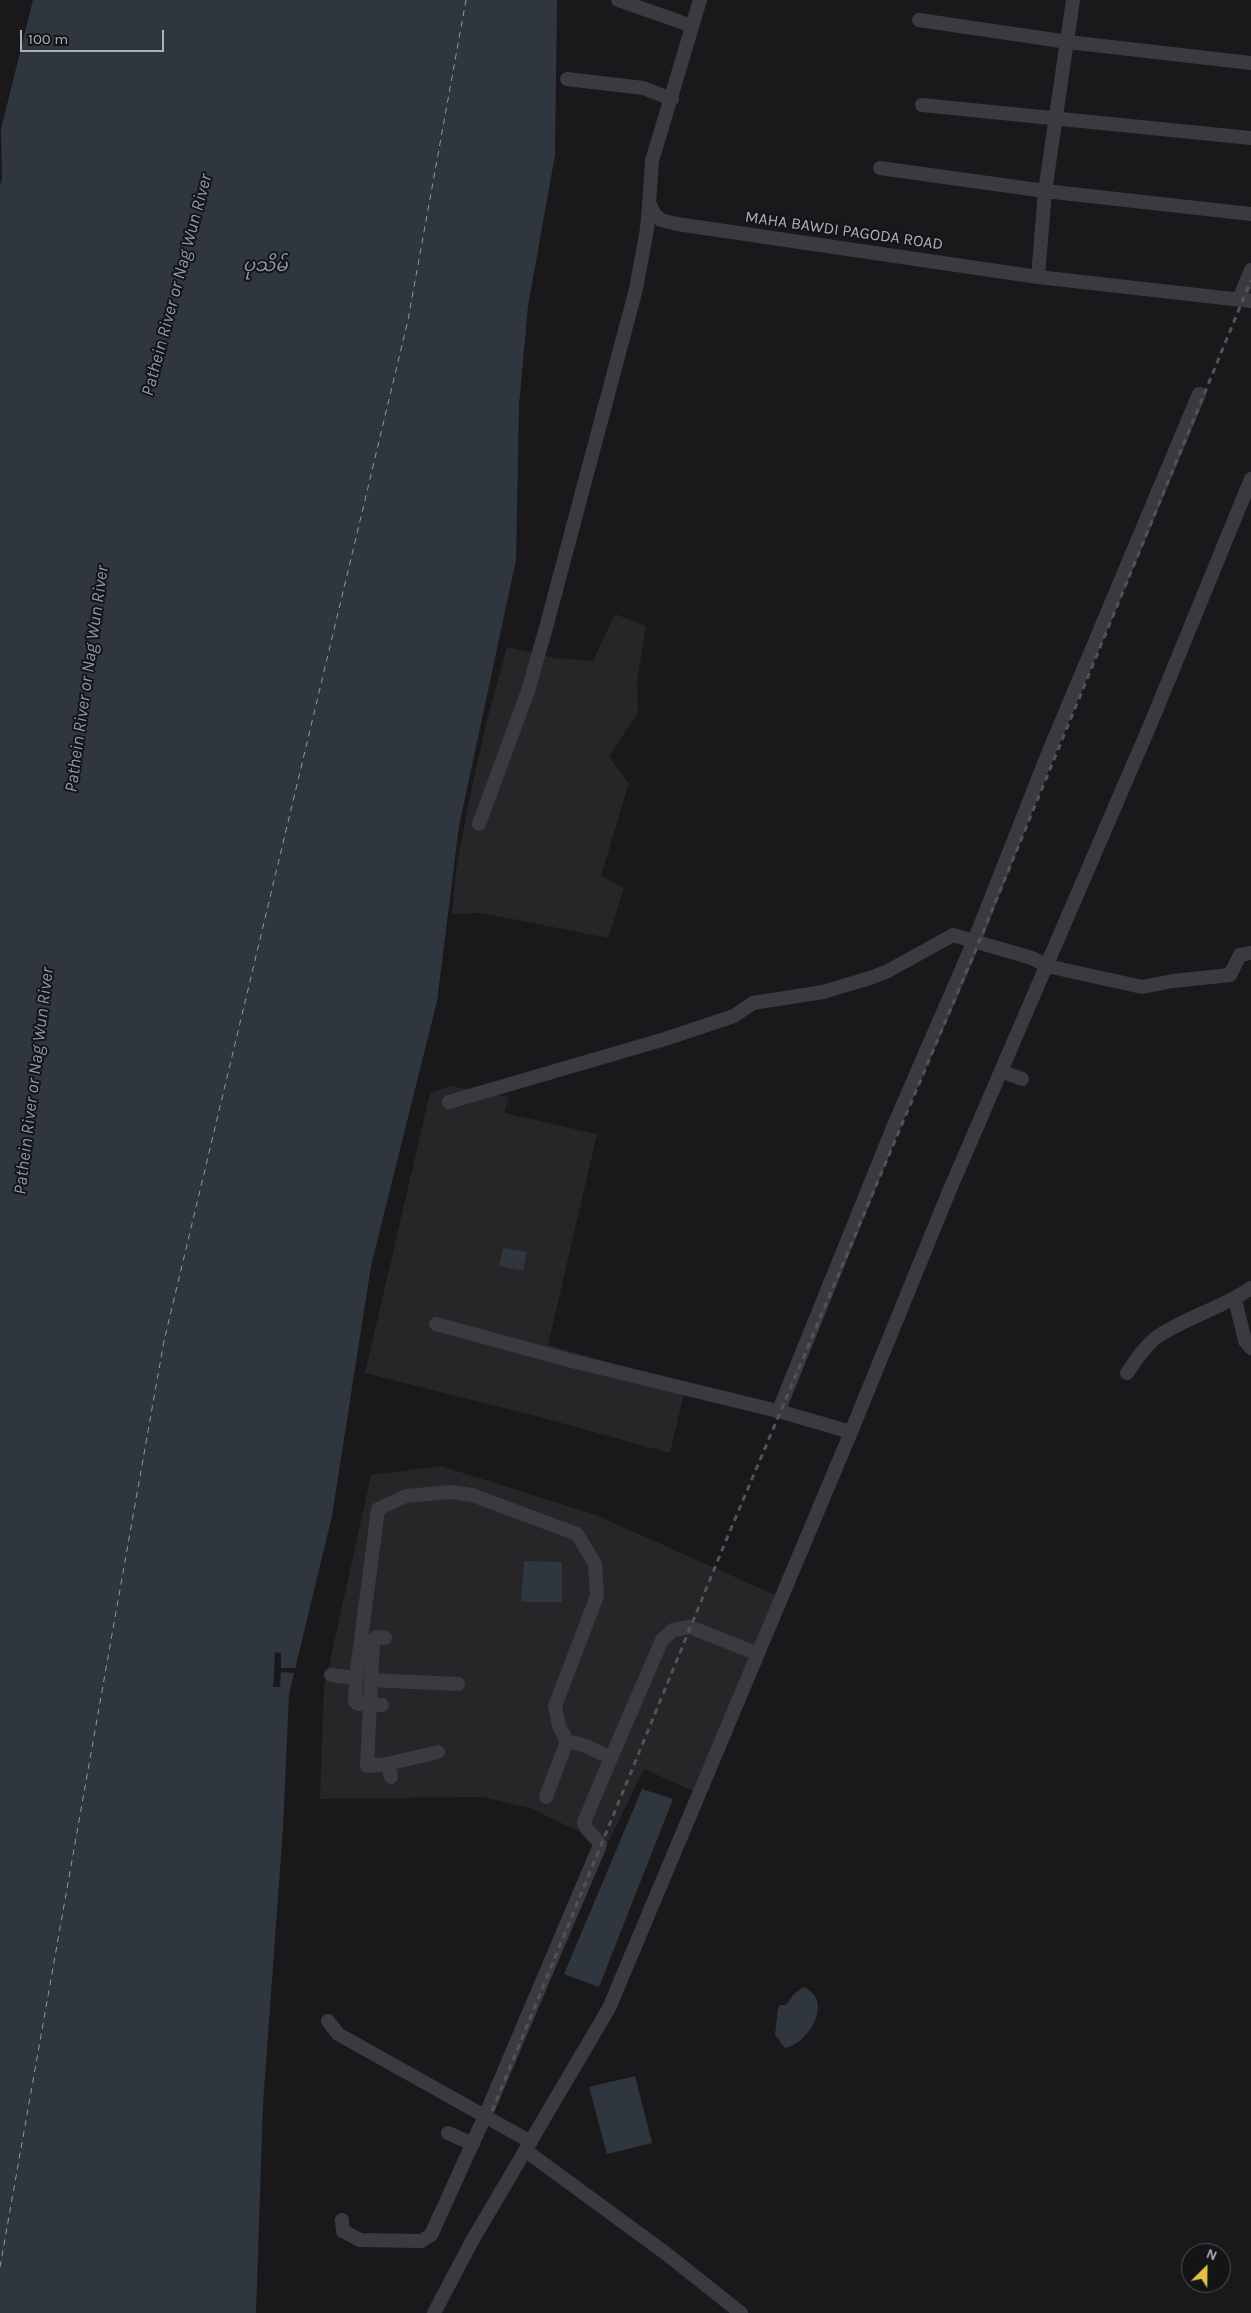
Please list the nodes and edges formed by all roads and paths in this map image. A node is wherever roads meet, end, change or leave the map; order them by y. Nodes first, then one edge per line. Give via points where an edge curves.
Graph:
1 (618, 0) edge
2 (700, 0) edge
3 (1073, 0) edge
4 (919, 20) dead end
5 (692, 26) junction
6 (1068, 42) junction
7 (1251, 63) edge
8 (567, 79) dead end
9 (672, 99) junction
10 (922, 104) dead end
11 (1055, 117) junction
12 (1251, 138) edge
13 (880, 168) dead end
14 (1045, 191) junction
15 (649, 203) junction
16 (1251, 214) edge
17 (1251, 270) edge
18 (1038, 276) junction
19 (1245, 300) edge
20 (1199, 394) dead end
21 (1251, 478) edge
22 (479, 824) dead end
23 (974, 941) junction
24 (1251, 954) edge
25 (1047, 966) junction
26 (1002, 1071) junction
27 (1022, 1079) dead end
28 (449, 1102) dead end
29 (1251, 1288) edge
30 (1234, 1299) junction
31 (436, 1324) dead end
32 (1251, 1348) edge
33 (1127, 1373) dead end
34 (778, 1412) junction
35 (851, 1432) junction
36 (385, 1638) dead end
37 (758, 1654) junction
38 (331, 1675) dead end
39 (363, 1679) junction
40 (458, 1684) dead end
41 (567, 1741) junction
42 (438, 1752) dead end
43 (611, 1758) junction
44 (546, 1798) dead end
45 (328, 2021) dead end
46 (485, 2116) junction
47 (448, 2133) dead end
48 (472, 2144) junction
49 (528, 2147) junction
50 (342, 2220) dead end
51 (434, 2313) edge
52 (741, 2313) edge

1 - 5 street
2 - 5 street
3 - 6 street
4 - 6 street
5 - 9 street
6 - 7 street
6 - 11 street
8 - 9 street via 643,88
9 - 15 street via 652,160
10 - 11 street
11 - 12 street
11 - 14 street
13 - 14 street
14 - 16 street
14 - 18 street
15 - 18 street, MAHA BAWDI PAGODA ROAD via 661,220 677,224
15 - 22 street via 636,289 547,624 528,691
17 - 19 street
18 - 19 street, MAHA BAWDI PAGODA ROAD
20 - 23 street via 1049,751
21 - 25 street via 1152,723
23 - 25 street via 1032,958
23 - 28 street via 953,935 873,977 823,992 753,1003 734,1016 665,1039
23 - 34 street via 894,1126
24 - 25 street via 1240,955 1230,975 1142,987
25 - 26 street
26 - 27 street
26 - 35 street
29 - 30 street
30 - 32 street via 1245,1341
30 - 33 street via 1157,1337
31 - 34 street
34 - 35 street
35 - 37 street
36 - 39 street via 373,1640
37 - 43 street via 690,1627 673,1630 662,1640
37 - 49 street via 609,2008
38 - 39 street
39 - 40 street
39 - 41 street via 378,1509 406,1496 450,1492 472,1495 578,1534 595,1564 597,1596 555,1706 559,1726
39 - 42 street via 376,1705 367,1766 389,1770
41 - 43 street
41 - 44 street
43 - 46 street via 584,1822 585,1828 600,1845
45 - 46 street via 338,2034 452,2103
46 - 48 street
46 - 49 street
47 - 48 street
48 - 50 street via 431,2234 421,2241 360,2240 343,2232
49 - 51 street
49 - 52 street

